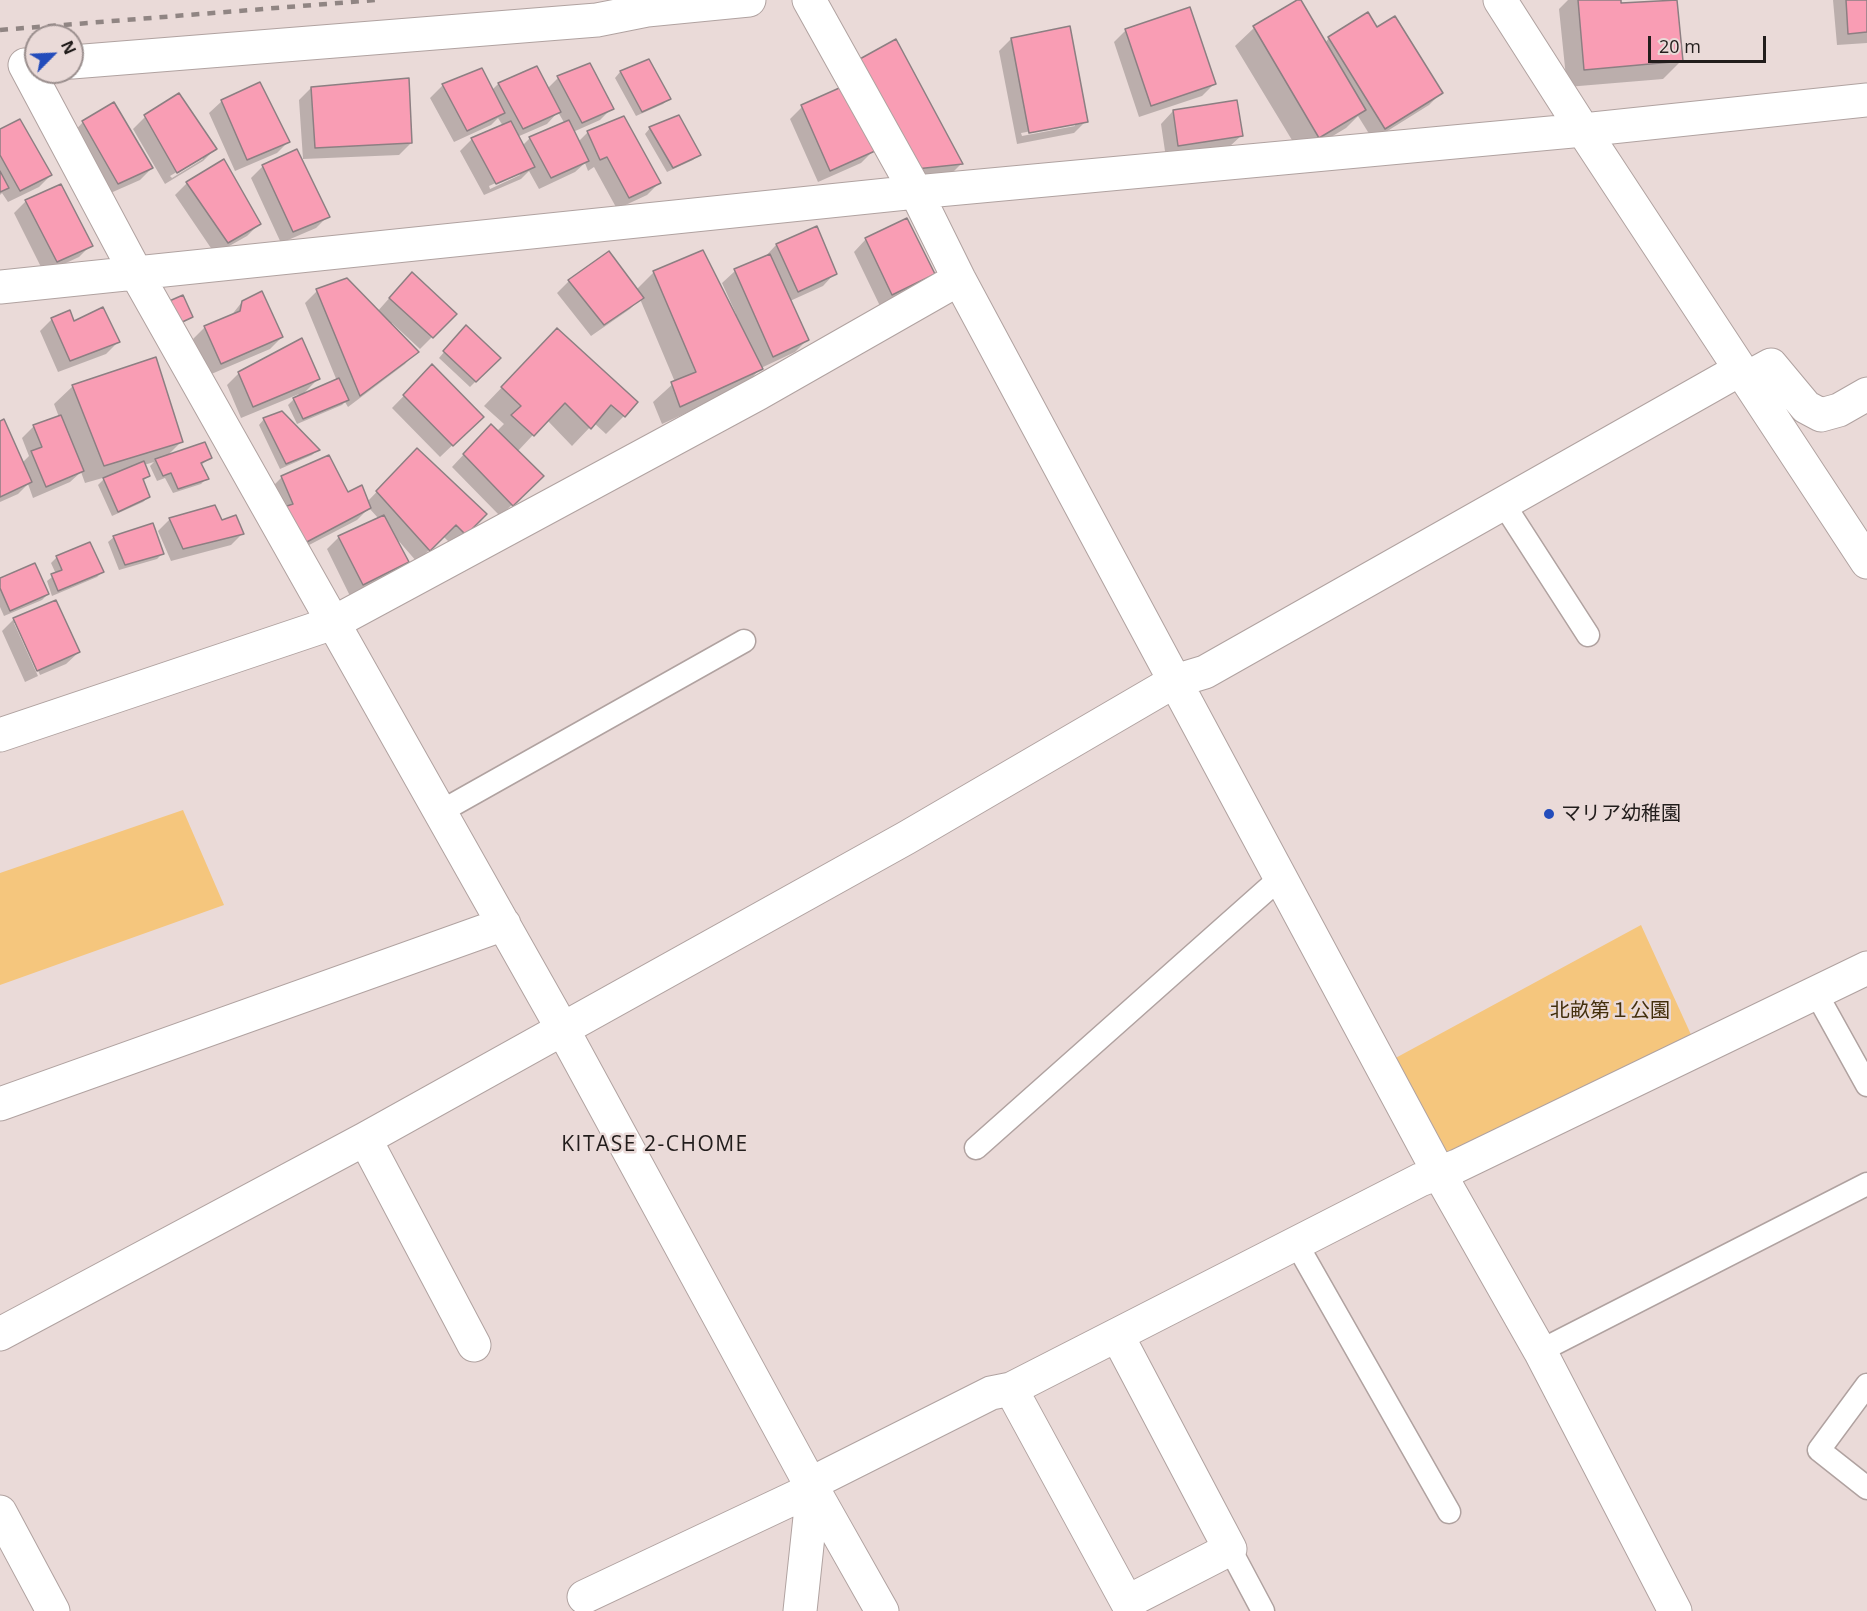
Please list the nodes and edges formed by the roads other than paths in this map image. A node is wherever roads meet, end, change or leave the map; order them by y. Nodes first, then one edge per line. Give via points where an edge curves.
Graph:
1 (749, 0) edge
2 (809, 0) edge
3 (1500, 0) edge
4 (647, 5) edge
5 (84, 61) edge
6 (20, 66) edge
7 (1867, 100) edge
8 (1583, 130) junction
9 (916, 192) junction
10 (136, 273) junction
11 (958, 279) junction
12 (0, 287) edge
13 (1744, 373) junction
14 (1867, 394) edge
15 (1503, 503) junction
16 (1867, 562) edge
17 (333, 622) junction
18 (1588, 635) dead end
19 (744, 641) dead end
20 (1175, 681) junction
21 (0, 735) edge
22 (440, 812) junction
23 (1280, 878) junction
24 (504, 924) junction
25 (1867, 968) edge
26 (1816, 993) junction
27 (562, 1028) junction
28 (1867, 1085) edge
29 (0, 1104) edge
30 (365, 1139) junction
31 (976, 1148) dead end
32 (1439, 1173) junction
33 (1867, 1184) edge
34 (1296, 1243) junction
35 (0, 1334) edge
36 (1117, 1335) junction
37 (474, 1345) dead end
38 (1540, 1351) junction
39 (1867, 1385) edge
40 (1011, 1389) junction
41 (1867, 1488) edge
42 (813, 1489) junction
43 (0, 1512) edge
44 (1449, 1512) dead end
45 (1230, 1549) junction
46 (584, 1597) dead end
47 (1129, 1607) edge
48 (53, 1611) edge
49 (800, 1611) edge
50 (882, 1611) edge
51 (1263, 1611) edge
52 (1675, 1611) edge

1 - 4 street
2 - 9 street
3 - 8 street
4 - 5 street via 597,20
6 - 10 street
7 - 8 street
8 - 9 street
8 - 13 street
9 - 10 street
9 - 11 street
10 - 12 street
10 - 17 street
11 - 17 street via 759,393
11 - 20 street
13 - 14 street via 1771,365 1806,407 1821,415
13 - 15 street
13 - 16 street
15 - 18 lane
15 - 20 street via 1205,672
17 - 21 street
17 - 22 street
19 - 22 lane
20 - 23 street
20 - 27 street via 906,838
22 - 24 street
23 - 31 lane
23 - 32 street
24 - 27 street
24 - 29 street
25 - 26 street
26 - 28 lane
26 - 32 street
27 - 30 street
27 - 42 street
30 - 35 street
30 - 37 street
32 - 34 street
32 - 38 street
33 - 38 lane
34 - 36 street
34 - 44 lane
36 - 40 street
36 - 45 street
38 - 52 street
39 - 41 lane via 1819,1450
40 - 42 street via 991,1393 822,1478
40 - 47 street
42 - 46 street
42 - 49 street
42 - 50 street
43 - 48 street
45 - 47 street
45 - 51 lane

